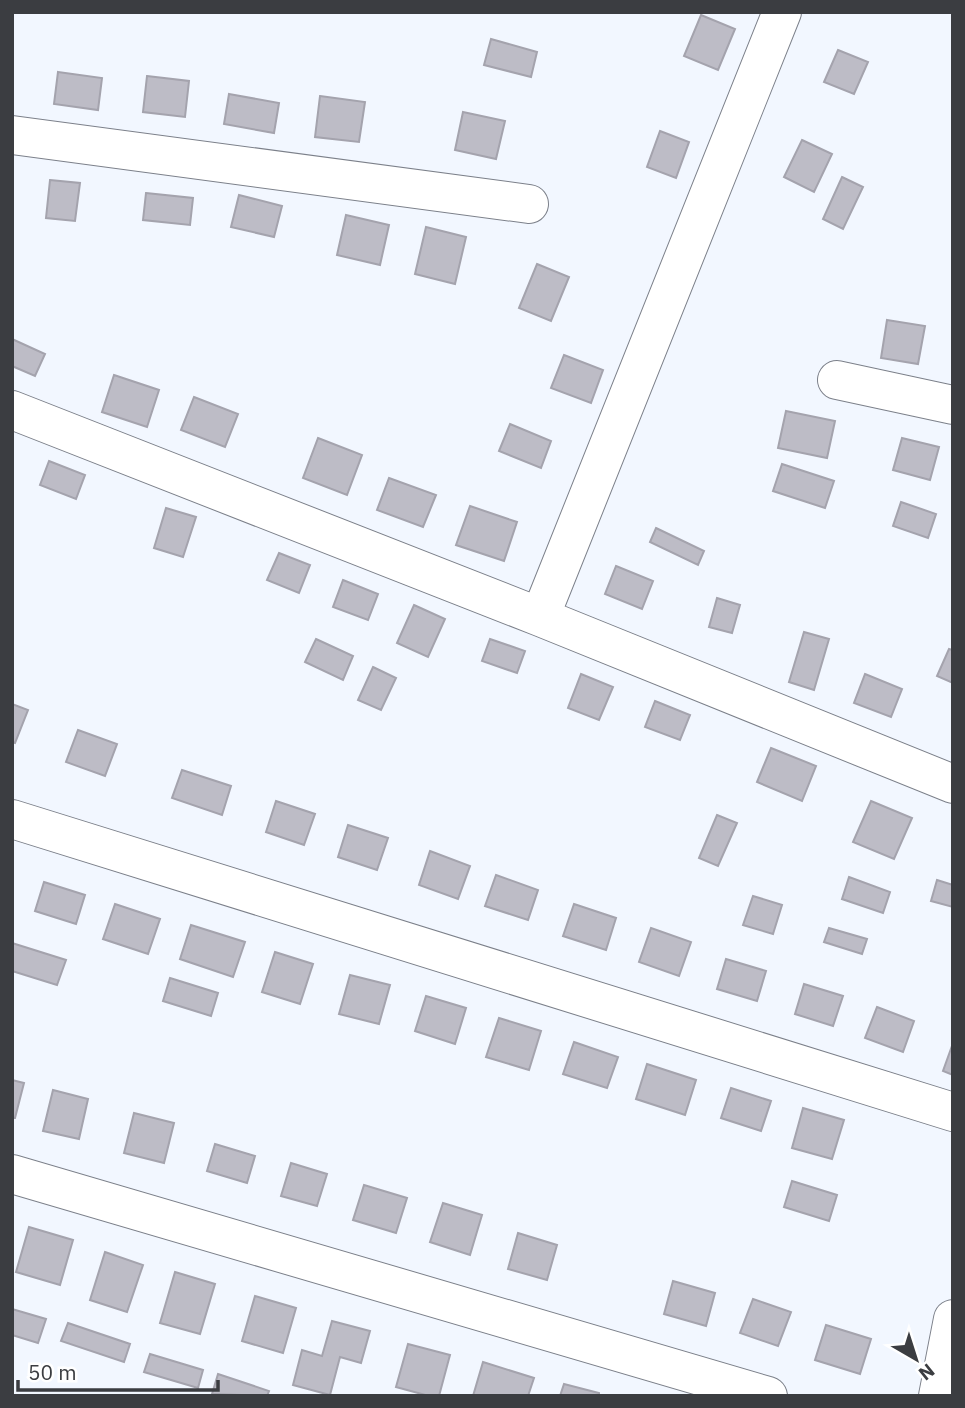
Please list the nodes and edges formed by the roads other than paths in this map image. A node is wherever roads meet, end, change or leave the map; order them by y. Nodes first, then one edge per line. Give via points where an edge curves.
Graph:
1 (782, 12) edge
2 (12, 135) edge
3 (529, 204) dead end
4 (837, 380) dead end
5 (953, 405) edge
6 (12, 410) edge
7 (540, 617) junction
8 (953, 784) edge
9 (12, 819) edge
10 (953, 1112) edge
11 (12, 1174) edge
12 (953, 1319) edge
13 (768, 1396) edge
14 (938, 1396) edge

1 - 7 street
2 - 3 street
4 - 5 street
6 - 7 street
7 - 8 street
9 - 10 street
11 - 13 street
12 - 14 street

